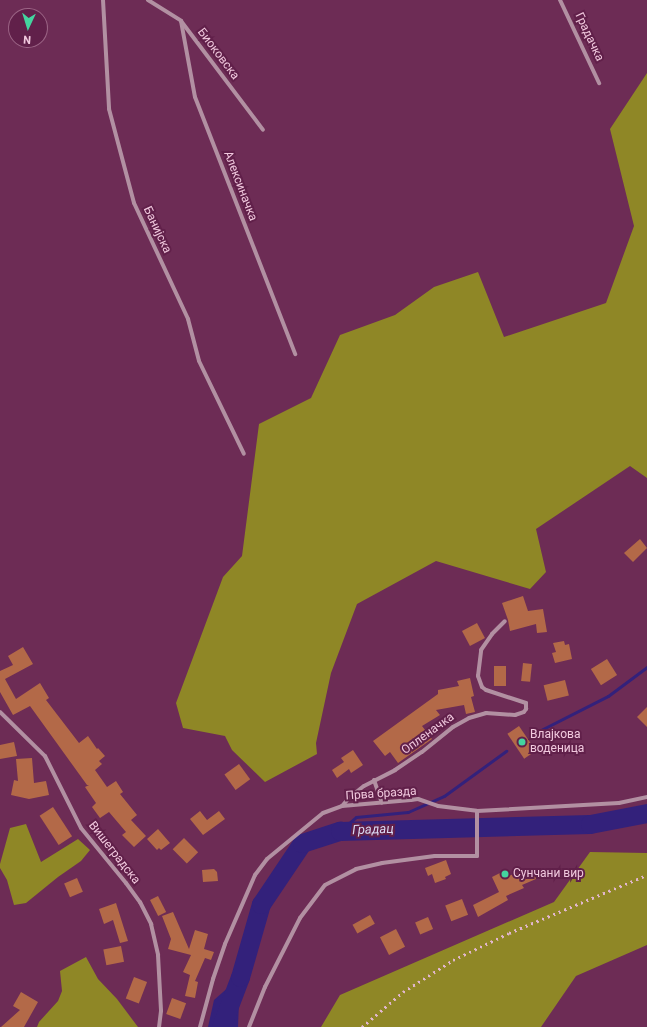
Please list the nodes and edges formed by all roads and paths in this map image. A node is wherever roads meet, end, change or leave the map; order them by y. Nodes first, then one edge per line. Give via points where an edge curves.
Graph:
1 (103, 0) edge
2 (148, 0) edge
3 (560, 0) edge
4 (181, 21) junction
5 (599, 83) dead end
6 (263, 130) dead end
7 (294, 354) dead end
8 (244, 454) dead end
9 (506, 621) dead end
10 (0, 712) edge
11 (374, 780) junction
12 (647, 798) edge
13 (382, 803) junction
14 (342, 806) junction
15 (477, 811) junction
16 (159, 1027) edge
17 (200, 1027) edge
18 (249, 1027) edge

1 - 8 street, Банијска via 109,110 134,202 188,319 199,361
2 - 4 street, Биоковска
3 - 5 street, Градачка
4 - 6 street, Биоковска
4 - 7 street, Алексиначка via 195,97
9 - 11 street, Опленачка via 492,634 481,650 478,676 486,690 526,703 528,706 524,712 515,715 486,713 469,718 395,770
10 - 16 street, Вишеградска via 45,756 81,828 140,902 151,924 158,955 161,1011
11 - 13 street
11 - 14 street, Опленачка
12 - 15 street, Прва бразда via 619,803
13 - 14 street, Прва бразда
13 - 15 street, Прва бразда via 423,800 438,806
14 - 17 street, Прва бразда via 323,814 305,827 267,859 255,875 225,944
15 - 18 street via 477,856 407,859 356,869 325,885 300,918 265,987

